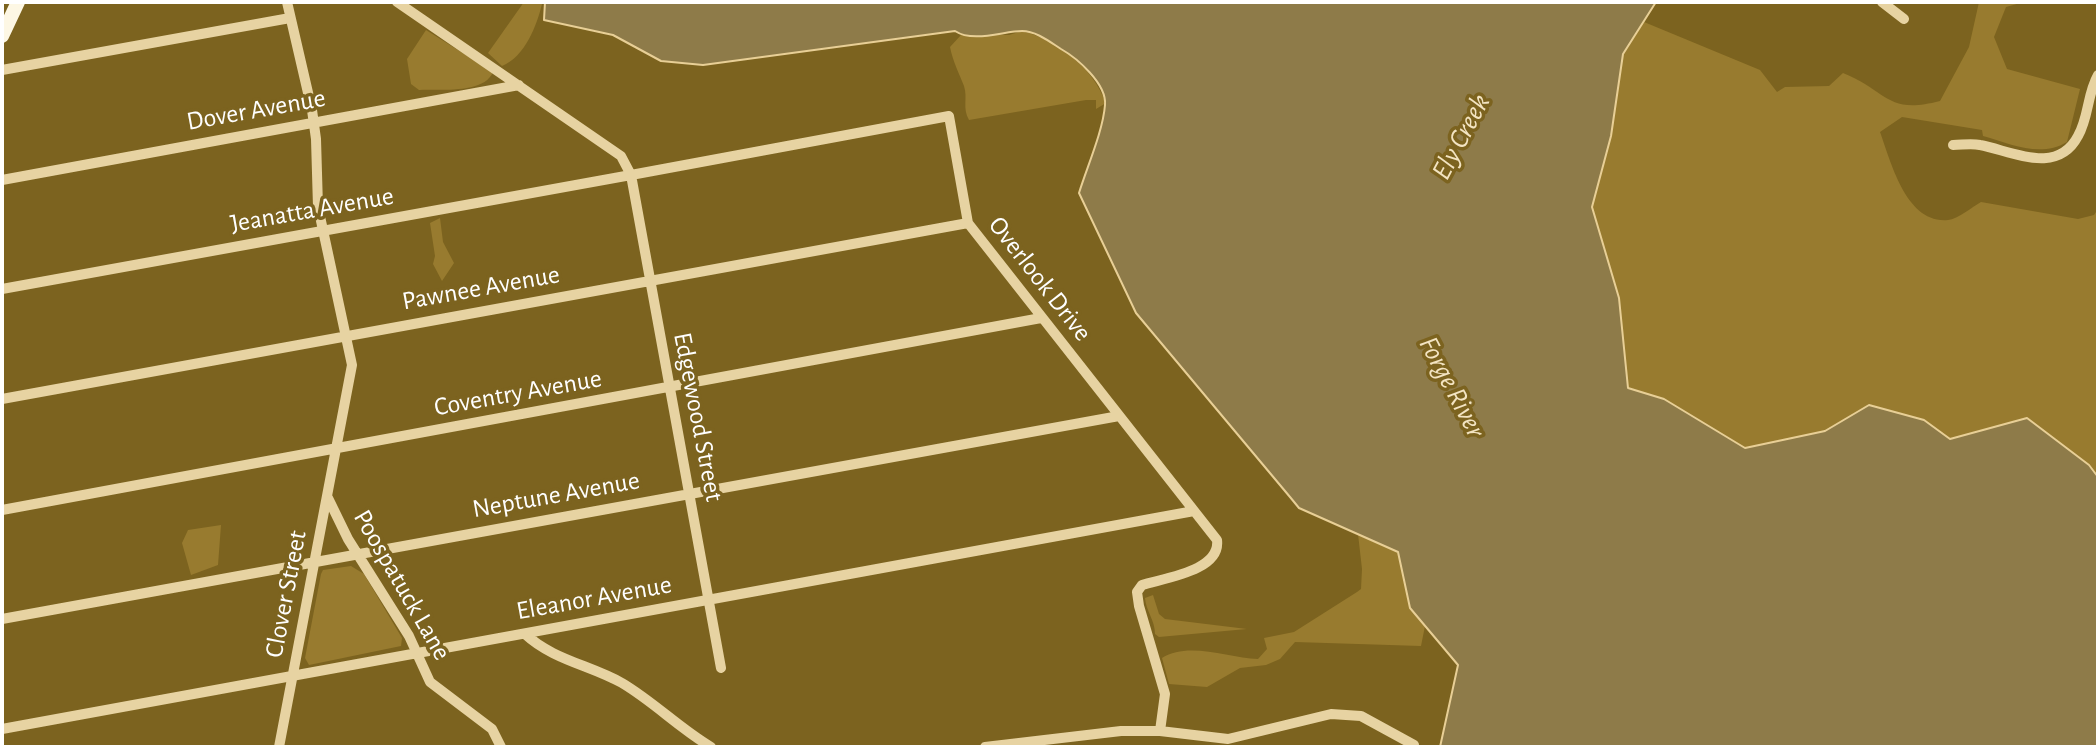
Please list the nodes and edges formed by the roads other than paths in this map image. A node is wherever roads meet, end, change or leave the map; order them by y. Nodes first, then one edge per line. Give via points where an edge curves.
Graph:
1 (18, 2) edge
2 (287, 2) edge
3 (397, 2) edge
4 (1882, 2) edge
5 (290, 18) junction
6 (1904, 19) dead end
7 (2, 36) edge
8 (2, 70) edge
9 (2098, 75) edge
10 (519, 85) junction
11 (313, 122) junction
12 (1953, 145) dead end
13 (631, 175) junction
14 (2, 180) edge
15 (968, 223) junction
16 (323, 231) junction
17 (649, 281) junction
18 (2, 289) edge
19 (1041, 318) junction
20 (347, 336) junction
21 (670, 388) junction
22 (2, 398) edge
23 (1119, 416) junction
24 (336, 449) junction
25 (690, 493) junction
26 (328, 498) junction
27 (2, 510) edge
28 (1194, 511) junction
29 (359, 554) junction
30 (313, 562) junction
31 (709, 601) junction
32 (2, 619) edge
33 (526, 634) junction
34 (416, 654) junction
35 (720, 668) dead end
36 (293, 676) junction
37 (2, 729) edge
38 (1160, 731) junction
39 (1414, 745) dead end
40 (279, 747) edge
41 (500, 747) edge
42 (710, 747) edge
43 (985, 747) edge

1 - 7 main road
2 - 5 street
3 - 10 street
4 - 6 street
5 - 8 street
5 - 11 street
9 - 12 street via 2078,138 2067,150 2038,160 1977,144
10 - 11 street, Dover Avenue
10 - 13 street via 621,156
11 - 14 street, Dover Avenue
11 - 16 street
13 - 15 street, Overlook Drive via 949,116
13 - 16 street, Jeanatta Avenue
13 - 17 street, Edgewood Street
15 - 17 street, Pawnee Avenue
15 - 19 street, Overlook Drive
16 - 18 street, Jeanatta Avenue
16 - 20 street
17 - 20 street, Pawnee Avenue
17 - 21 street, Edgewood Street
19 - 21 street, Coventry Avenue
19 - 23 street, Overlook Drive
20 - 22 street, Pawnee Avenue
20 - 24 street via 352,365
21 - 24 street, Coventry Avenue
21 - 25 street, Edgewood Street
23 - 25 street, Neptune Avenue
23 - 28 street, Overlook Drive
24 - 26 street, Clover Street
24 - 27 street, Coventry Avenue
25 - 29 street, Neptune Avenue
25 - 31 street, Edgewood Street
26 - 29 street, Poospatuck Lane
26 - 30 street, Clover Street
28 - 31 street, Eleanor Avenue
28 - 38 street, Overlook Drive via 1217,540 1214,556 1201,566 1142,585 1137,592 1165,694
29 - 30 street, Neptune Avenue
29 - 34 street, Poospatuck Lane
30 - 32 street, Neptune Avenue
30 - 36 street, Clover Street
31 - 33 street, Eleanor Avenue
31 - 35 street, Edgewood Street
33 - 34 street, Eleanor Avenue
33 - 42 street via 548,652 647,698
34 - 36 street, Eleanor Avenue
34 - 41 street, Poospatuck Lane via 430,682 492,729
36 - 37 street, Eleanor Avenue
36 - 40 street, Clover Street
38 - 39 street via 1228,739 1331,714 1361,716
38 - 43 street via 1121,730

